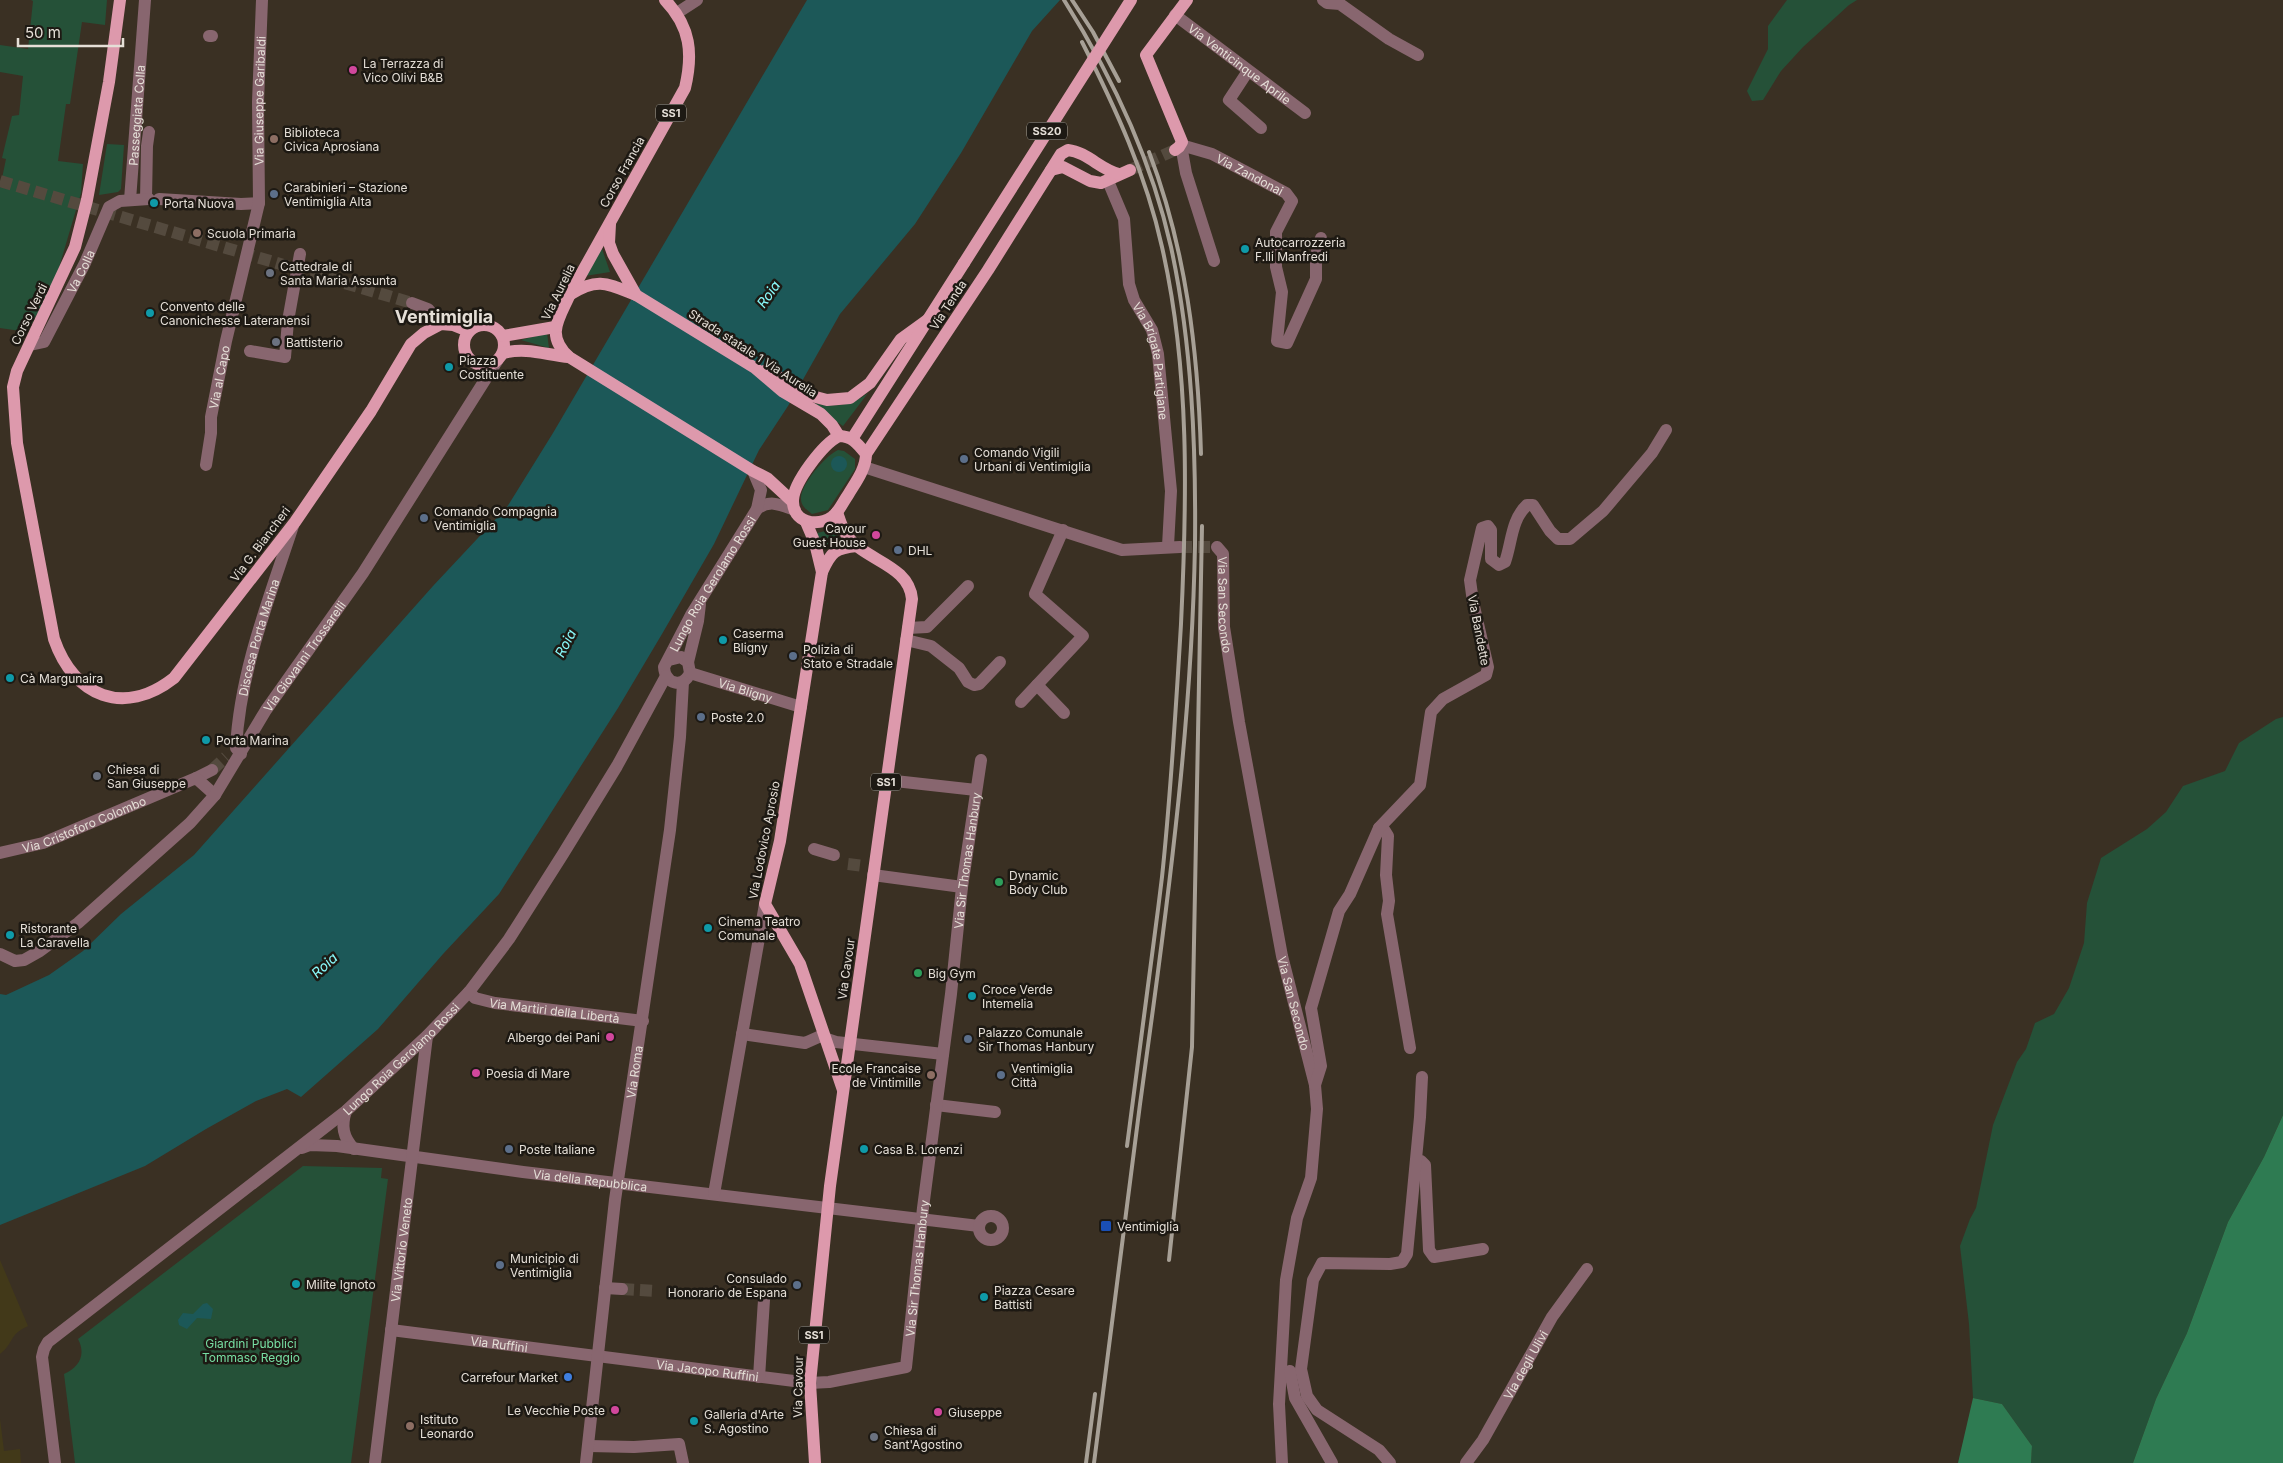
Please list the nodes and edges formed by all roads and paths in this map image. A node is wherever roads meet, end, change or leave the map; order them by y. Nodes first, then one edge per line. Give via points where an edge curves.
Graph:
1 (120, 0) edge
2 (145, 0) edge
3 (262, 0) edge
4 (666, 0) edge
5 (697, 0) edge
6 (1131, 0) edge
7 (1187, 0) edge
8 (1323, 0) edge
9 (677, 13) junction
10 (1175, 15) junction
11 (1418, 55) dead end
12 (1248, 71) junction
13 (1304, 113) dead end
14 (1261, 128) dead end
15 (150, 132) dead end
16 (1178, 147) junction
17 (1050, 170) junction
18 (1108, 181) junction
19 (151, 199) junction
20 (130, 200) junction
21 (259, 202) junction
22 (610, 222) junction
23 (1321, 238) dead end
24 (300, 254) dead end
25 (1214, 261) dead end
26 (570, 294) junction
27 (636, 295) junction
28 (412, 303) tunnel mouth
29 (930, 318) junction
30 (441, 324) junction
31 (555, 327) junction
32 (468, 331) junction
33 (502, 336) junction
34 (30, 345) junction
35 (250, 351) dead end
36 (500, 357) junction
37 (569, 357) junction
38 (755, 368) junction
39 (1666, 430) dead end
40 (839, 436) junction
41 (852, 439) junction
42 (866, 454) junction
43 (206, 465) dead end
44 (864, 467) junction
45 (764, 482) junction
46 (794, 506) junction
47 (757, 509) junction
48 (837, 512) junction
49 (295, 522) junction
50 (806, 522) junction
51 (1063, 530) junction
52 (857, 546) junction
53 (1216, 547) dead end
54 (822, 572) junction
55 (968, 586) dead end
56 (701, 602) junction
57 (907, 634) junction
58 (669, 660) junction
59 (1000, 662) dead end
60 (687, 672) junction
61 (666, 676) junction
62 (1037, 685) junction
63 (90, 687) joint
64 (1021, 702) dead end
65 (801, 707) junction
66 (1064, 713) dead end
67 (234, 753) junction
68 (981, 760) dead end
69 (212, 770) tunnel mouth
70 (196, 778) junction
71 (886, 780) junction
72 (976, 790) junction
73 (215, 796) junction
74 (1379, 828) junction
75 (814, 849) dead end
76 (0, 853) edge
77 (834, 856) tunnel mouth
78 (870, 869) junction
79 (962, 887) junction
80 (765, 904) junction
81 (0, 954) edge
82 (469, 992) junction
83 (643, 1021) junction
84 (742, 1034) junction
85 (427, 1036) junction
86 (824, 1037) junction
87 (849, 1044) junction
88 (1410, 1048) dead end
89 (943, 1054) junction
90 (1422, 1077) dead end
91 (1315, 1085) junction
92 (843, 1093) junction
93 (936, 1105) junction
94 (346, 1112) junction
95 (995, 1112) dead end
96 (354, 1149) junction
97 (295, 1150) junction
98 (414, 1158) junction
99 (1416, 1165) junction
100 (618, 1183) junction
101 (714, 1194) junction
102 (828, 1208) junction
103 (923, 1219) junction
104 (979, 1226) dead end
105 (1483, 1249) dead end
106 (1587, 1269) dead end
107 (605, 1288) junction
108 (622, 1289) tunnel mouth
109 (764, 1300) dead end
110 (391, 1330) junction
111 (602, 1357) junction
112 (1291, 1370) junction
113 (759, 1377) junction
114 (810, 1383) junction
115 (589, 1446) junction
116 (55, 1463) edge
117 (374, 1463) edge
118 (586, 1463) edge
119 (683, 1463) edge
120 (815, 1463) edge
121 (1282, 1463) edge
122 (1332, 1463) edge
123 (1390, 1463) edge
124 (1466, 1463) edge

1 - 34 main road, Corso Verdi via 109,82 85,209 68,266
2 - 20 street, Passeggiata Colla
3 - 21 street, Via Giuseppe Garibaldi via 255,102
4 - 9 main road, Corso Francia / SS1
5 - 9 street
6 - 29 main road, SS20, bridge
7 - 10 main road
8 - 11 street via 1340,4
9 - 22 main road, Corso Francia / SS1 via 686,35 690,64 685,88
10 - 12 street, Via Venticinque Aprile
10 - 16 main road via 1146,55 1180,136
12 - 13 street, Via Venticinque Aprile
12 - 14 street via 1229,100
15 - 19 street via 147,146
16 - 23 street, Via Zandonai via 1212,154 1286,193 1292,201 1276,232 1276,267 1282,292 1277,341 1287,343 1316,279 1316,255
16 - 25 street
17 - 18 main road via 1063,167 1096,182
17 - 18 main road, Via Tenda via 1061,154 1068,150 1110,172 1125,172
17 - 42 main road, Via Tenda
18 - 51 street, Via Brigate Partigiane via 1124,219 1129,284 1134,300 1152,330 1158,354 1174,547 1121,555
19 - 20 street
19 - 21 street
20 - 34 street, Va Colla via 109,207 85,263 44,342
21 - 43 street, Via al Capo via 226,341 211,417
22 - 26 main road, Via Aurelia / SS1
22 - 27 main road, Strada statale 1 Via Aurelia via 609,242
24 - 35 street via 285,357
26 - 27 main road via 585,285 606,283
26 - 31 main road, Via Aurelia / SS1
27 - 38 main road, Strada statale 1 Via Aurelia
28 - 30 street via 428,309
29 - 38 main road via 901,339 870,383 850,398 827,400 808,395 781,378
29 - 41 main road, SS20
30 - 32 main road
30 - 49 main road, Via G. Biancheri via 411,344 371,411
31 - 33 main road
31 - 37 main road, Via Aurelia via 556,340
32 - 33 main road via 476,325 487,324
32 - 36 main road via 464,345 470,360 488,365
33 - 36 main road via 505,344
34 - 63 main road, Corso Verdi via 13,387 17,443 54,640 61,659
36 - 37 main road via 518,349
36 - 67 street, Via Giovanni Trossarelli via 363,573
37 - 45 main road, Via Aurelia via 753,471
38 - 40 main road, Strada statale 1 Via Aurelia via 782,391 821,414
39 - 74 street, Via Bandette via 1652,453 1612,502 1570,538 1558,539 1534,505 1527,505 1520,511 1505,562 1499,565 1492,559 1490,530 1488,526 1482,528 1470,580 1488,667 1486,675 1442,699 1431,712 1420,785
40 - 41 main road
40 - 46 main road via 824,447 808,468 794,492
41 - 42 main road
42 - 44 main road
44 - 48 main road
44 - 51 street
45 - 46 main road
45 - 47 street
46 - 47 street via 764,504
46 - 50 main road
47 - 56 street, Lungo Roia Gerolamo Rossi
48 - 50 main road via 824,521
48 - 52 main road, Via Cavour / SS1 via 843,530
49 - 63 main road, Via G. Biancheri via 174,678 162,688 141,697 121,700 103,696
49 - 67 street, Discesa Porta Marina via 249,663
50 - 54 main road, Via Lodovico Aprosio
51 - 62 street via 1034,594 1083,636
52 - 54 main road via 841,548 829,556
52 - 57 main road, Via Cavour / SS1 via 905,578 912,599
53 - 91 street, Via San Secondo via 1223,554 1224,627 1282,956
54 - 65 main road, Via Lodovico Aprosio
55 - 57 street via 927,627
56 - 58 street, Lungo Roia Gerolamo Rossi
56 - 60 street, Via Roma
57 - 59 street via 931,646 974,684 980,684
57 - 71 main road, Via Cavour / SS1
58 - 60 street via 681,657
58 - 61 street, Lungo Roia Gerolamo Rossi via 664,667
60 - 61 street via 671,682
60 - 65 street, Via Bligny
60 - 83 street, Via Roma via 670,830
61 - 82 street, Lungo Roia Gerolamo Rossi via 617,766 563,854 509,939
62 - 64 street
62 - 66 street
65 - 80 main road, Via Lodovico Aprosio via 780,841
67 - 73 street, Via Giovanni Trossarelli
68 - 72 street, Via Sir Thomas Hanbury
69 - 70 street, Via Cristoforo Colombo
70 - 73 street
70 - 76 street, Via Cristoforo Colombo via 43,843
71 - 72 street
71 - 78 main road, Via Cavour / SS1
72 - 79 street, Via Sir Thomas Hanbury
73 - 81 street, Via Giovanni Trossarelli via 190,823 78,923 40,951 24,960
74 - 88 street via 1383,828 1388,836 1387,914
74 - 91 street, Via Bandette via 1350,894 1339,911 1311,1008 1321,1066
75 - 77 street
78 - 79 street
78 - 87 main road, Via Cavour / SS1
79 - 89 street, Via Sir Thomas Hanbury
80 - 84 street, Via Lodovico Aprosio
80 - 86 main road via 800,964
82 - 83 street, Via Martiri della Libertà via 476,998 495,1003
82 - 85 street, Lungo Roia Gerolamo Rossi
83 - 100 street, Via Roma
84 - 86 street via 805,1043
84 - 101 street, Via Lodovico Aprosio
85 - 94 street, Lungo Roia Gerolamo Rossi
85 - 98 street, Via Vittorio Veneto
86 - 87 street
86 - 92 main road
87 - 89 street
87 - 92 main road, Via Cavour / SS1
89 - 93 street, Via Sir Thomas Hanbury
90 - 99 street
91 - 112 street, Via San Secondo via 1317,1109 1312,1178 1297,1218 1290,1252
92 - 102 main road, Via Cavour / SS1
93 - 95 street
93 - 103 street, Via Sir Thomas Hanbury
94 - 96 street via 344,1134
94 - 97 street, Lungo Roia Gerolamo Rossi
96 - 97 street, Via della Repubblica via 310,1144
96 - 98 street, Via della Repubblica
97 - 116 street, Lungo Roia Gerolamo Rossi via 48,1342 42,1356
98 - 100 street, Via della Repubblica
98 - 110 street, Via Vittorio Veneto
99 - 105 street via 1421,1161 1425,1165 1429,1250 1434,1257
99 - 112 street via 1407,1254 1402,1262 1390,1264 1322,1263 1313,1280
100 - 101 street, Via della Repubblica
100 - 107 street, Via Roma
101 - 102 street, Via della Repubblica
102 - 103 street, Via della Repubblica
102 - 114 main road, Via Cavour / SS1
103 - 104 street, Via della Repubblica
103 - 114 street, Via Sir Thomas Hanbury via 906,1367
106 - 124 street, Via degli Ulivi via 1552,1317 1483,1440
107 - 108 street
107 - 111 street, Via Roma
109 - 113 street
110 - 111 street, Via Ruffini
110 - 117 street, Via Vittorio Veneto
111 - 113 street, Via Jacopo Ruffini
111 - 115 street, Via Roma
112 - 121 street, Via San Secondo via 1279,1425
112 - 122 street via 1295,1398
112 - 123 street via 1317,1410 1379,1450
113 - 114 street, Via Jacopo Ruffini
114 - 120 main road, Via Cavour / SS1
115 - 118 street, Via Roma
115 - 119 street via 634,1448 679,1444

